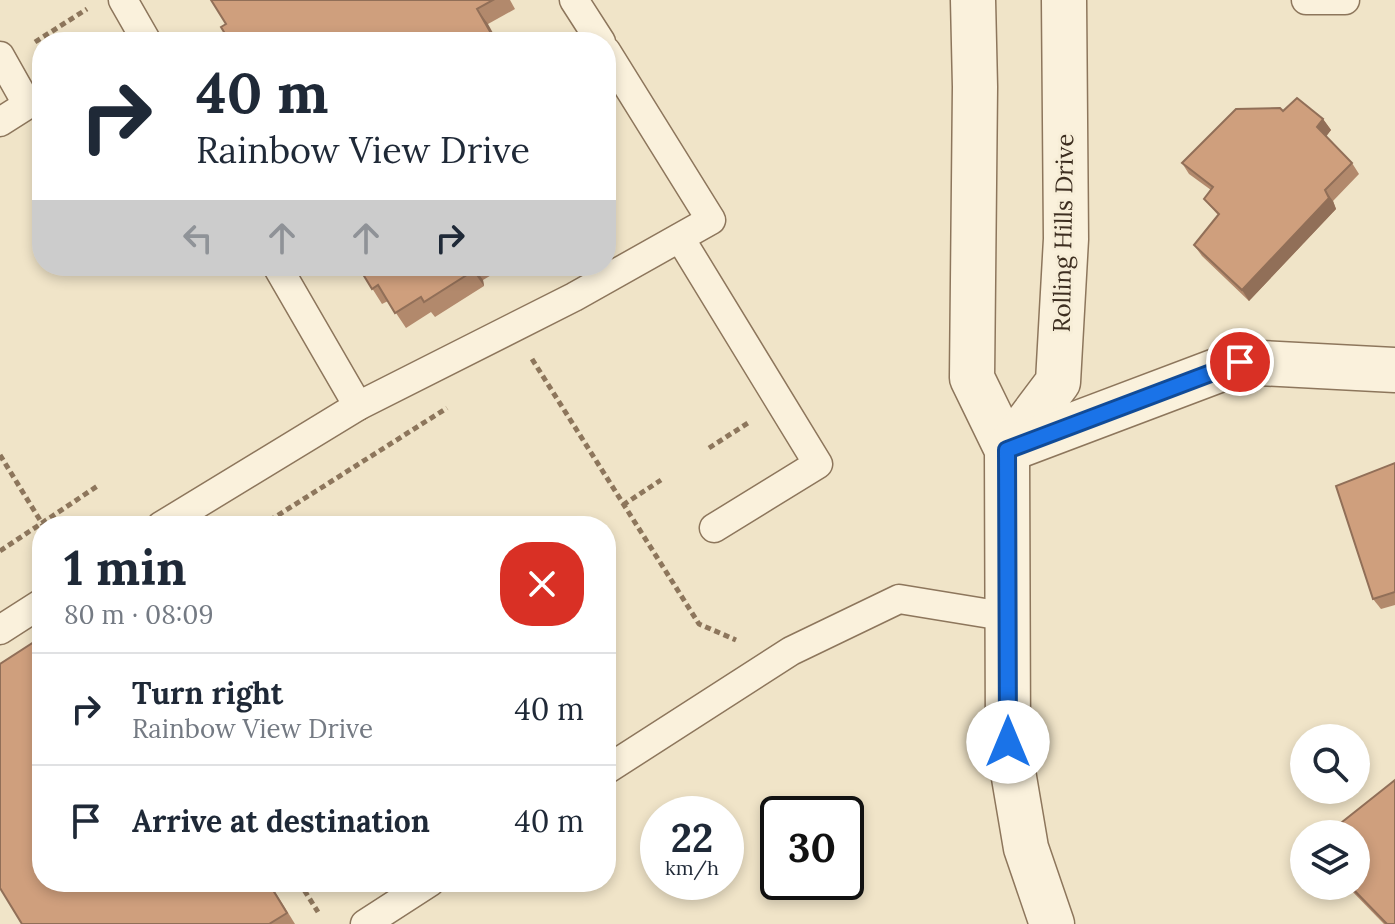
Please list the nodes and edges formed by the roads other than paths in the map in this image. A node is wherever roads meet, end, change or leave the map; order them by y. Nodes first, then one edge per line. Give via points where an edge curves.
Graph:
1 (123, 0) edge
2 (574, 0) edge
3 (973, 0) edge
4 (1064, 0) edge
5 (1306, 0) edge
6 (1345, 0) edge
7 (137, 32) edge
8 (595, 32) edge
9 (0, 56) edge
10 (616, 67) edge
11 (32, 96) edge
12 (32, 102) edge
13 (0, 122) edge
14 (680, 238) junction
15 (616, 274) edge
16 (283, 276) edge
17 (612, 276) edge
18 (1395, 370) edge
19 (358, 406) junction
20 (1007, 450) junction
21 (177, 516) edge
22 (714, 528) dead end
23 (32, 609) edge
24 (1009, 617) junction
25 (0, 630) edge
26 (616, 764) edge
27 (415, 892) edge
28 (365, 924) edge
29 (1052, 924) edge

1 - 7 lane
2 - 8 lane
3 - 20 street via 972,378
4 - 20 street, Rolling Hills Drive via 1066,239 1058,382
5 - 6 lane
9 - 11 lane
10 - 14 lane via 711,220
12 - 13 lane
14 - 15 lane
14 - 22 lane via 818,464
16 - 19 lane
17 - 19 lane
18 - 20 street via 1240,362
19 - 21 lane
20 - 24 street
23 - 25 lane
24 - 26 lane via 899,599 791,651
24 - 29 street via 1008,742 1026,848
27 - 28 lane

